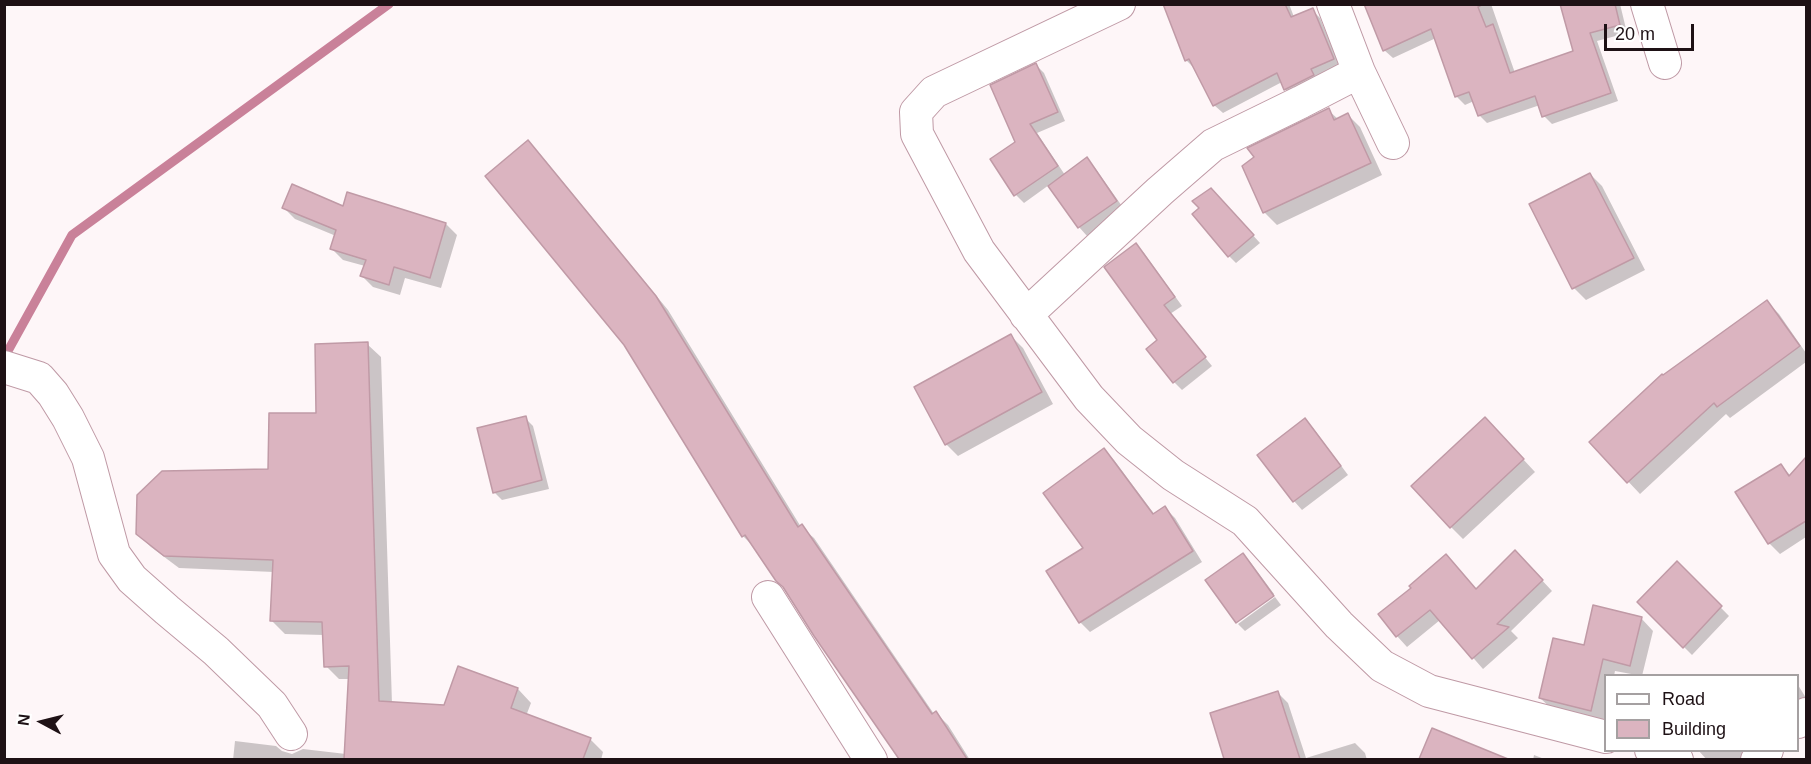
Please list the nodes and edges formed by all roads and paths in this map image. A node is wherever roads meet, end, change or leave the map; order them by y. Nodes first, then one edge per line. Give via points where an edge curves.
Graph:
1 (1119, 4) edge
2 (1334, 4) edge
3 (1647, 4) edge
4 (1665, 63) dead end
5 (1359, 72) junction
6 (1393, 143) dead end
7 (1026, 315) junction
8 (4, 367) edge
9 (768, 597) dead end
10 (291, 734) dead end
11 (1604, 737) edge
12 (1657, 752) edge
13 (871, 759) edge
14 (1677, 759) edge

1 - 7 street via 934,92 916,112 918,134 979,251
2 - 5 street
3 - 4 street
5 - 6 street
5 - 7 street via 1213,145
7 - 11 street via 1089,398 1129,440 1173,475 1245,521 1339,625 1382,666 1429,691
8 - 10 street via 39,378 68,418 88,458 114,554 132,579 272,705
9 - 13 street
12 - 14 street

